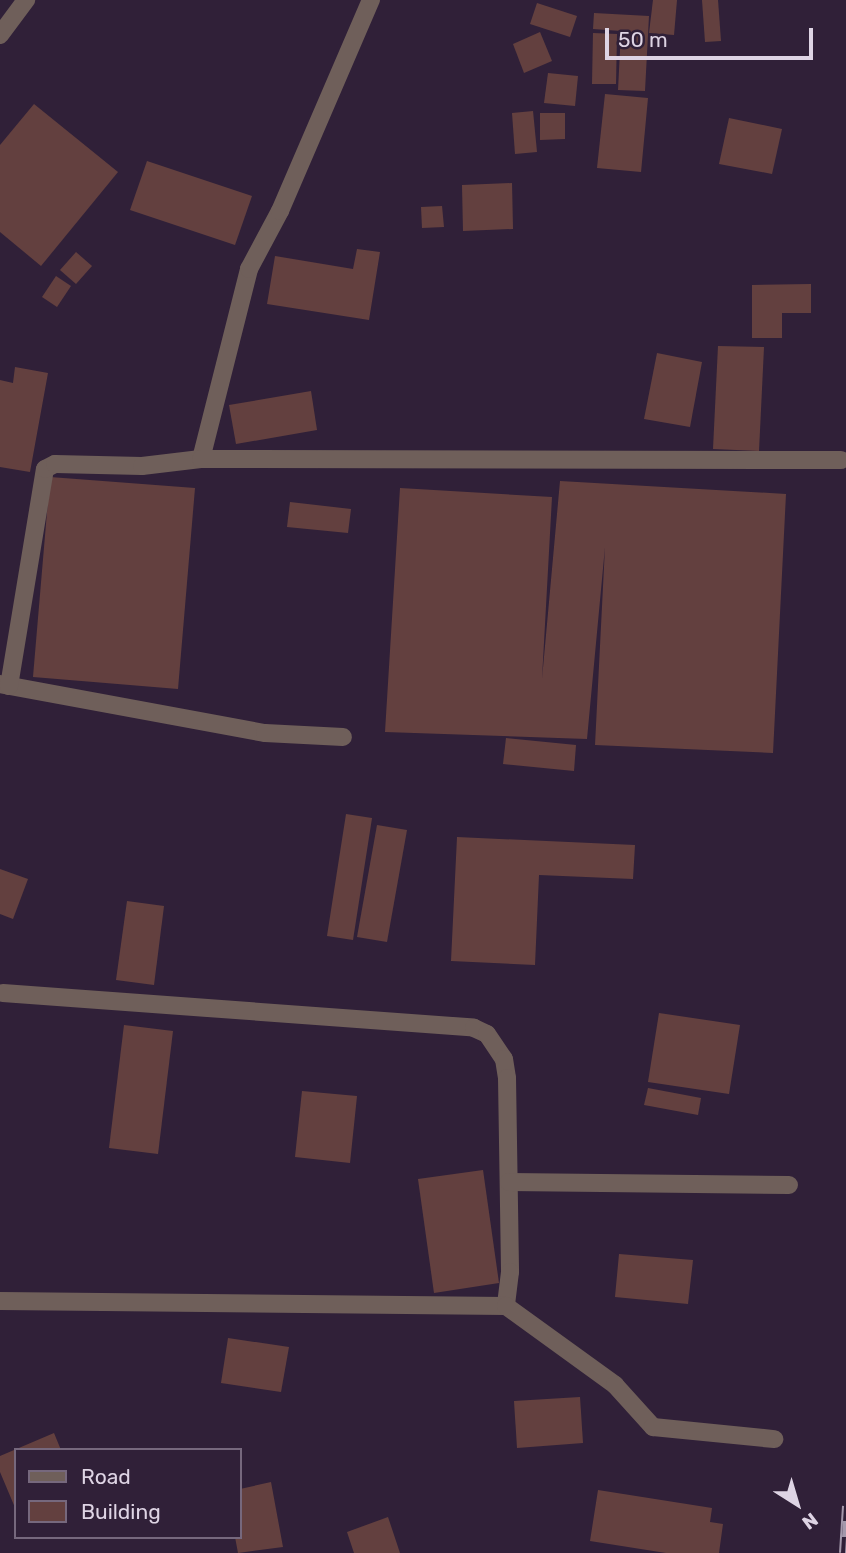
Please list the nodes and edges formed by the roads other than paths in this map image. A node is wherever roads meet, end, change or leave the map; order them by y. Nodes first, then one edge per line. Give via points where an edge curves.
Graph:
1 (26, 0) edge
2 (371, 0) edge
3 (0, 36) edge
4 (201, 459) junction
5 (841, 460) dead end
6 (5, 685) edge
7 (343, 737) dead end
8 (4, 993) dead end
9 (509, 1182) junction
10 (789, 1185) dead end
11 (0, 1301) edge
12 (506, 1306) junction
13 (774, 1439) dead end

1 - 3 street
2 - 4 street via 280,211 249,269
4 - 5 street
4 - 6 street via 142,466 55,464 45,468
6 - 7 street via 265,733
8 - 9 street via 474,1028 487,1034 504,1059
9 - 10 street
9 - 12 street
11 - 12 street
12 - 13 street via 615,1384 653,1427

